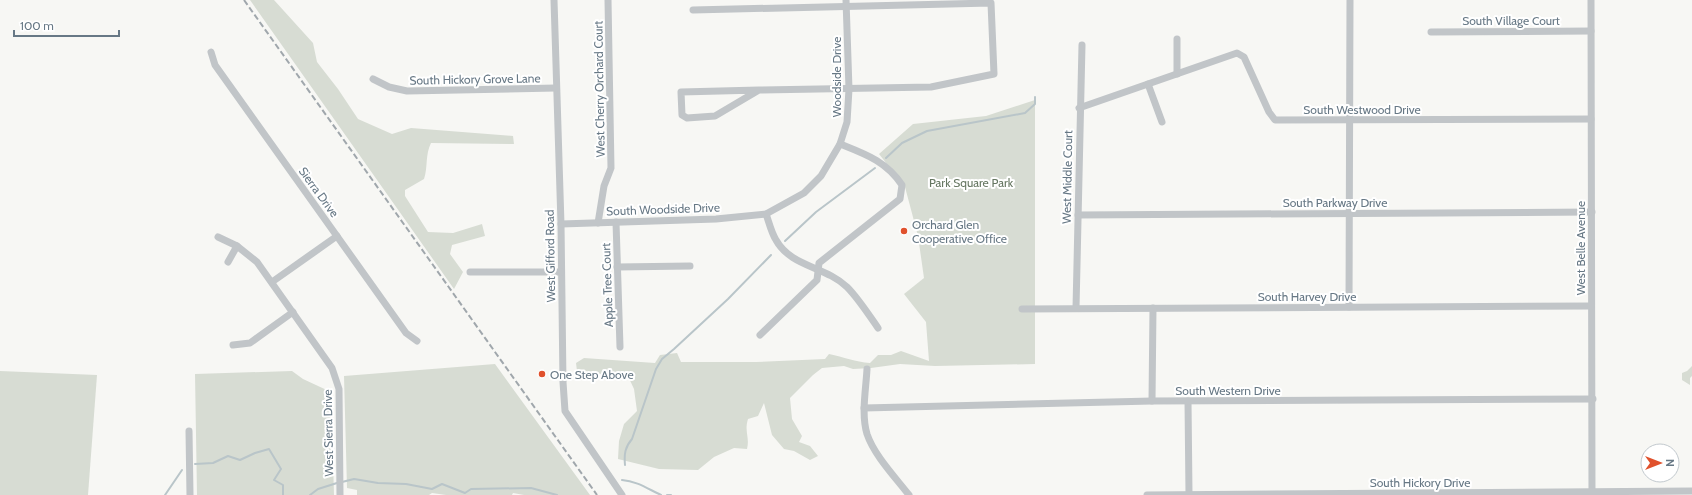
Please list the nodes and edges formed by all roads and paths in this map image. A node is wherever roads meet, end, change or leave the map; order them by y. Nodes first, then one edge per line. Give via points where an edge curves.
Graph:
1 (554, 0) edge
2 (608, 0) edge
3 (1350, 0) edge
4 (1591, 0) edge
5 (846, 4) edge
6 (693, 10) dead end
7 (1591, 31) junction
8 (1431, 32) dead end
9 (1177, 38) dead end
10 (1082, 46) dead end
11 (211, 52) dead end
12 (1177, 74) junction
13 (373, 79) dead end
14 (1148, 84) junction
15 (556, 88) junction
16 (849, 89) junction
17 (759, 90) junction
18 (1080, 108) junction
19 (1591, 119) junction
20 (1350, 120) junction
21 (1162, 122) dead end
22 (840, 144) junction
23 (1592, 212) junction
24 (1348, 213) junction
25 (766, 214) junction
26 (1078, 215) junction
27 (616, 222) junction
28 (598, 223) junction
29 (561, 224) junction
30 (337, 236) junction
31 (218, 237) dead end
32 (237, 246) junction
33 (228, 262) dead end
34 (690, 266) dead end
35 (617, 267) junction
36 (819, 269) junction
37 (470, 272) dead end
38 (561, 272) junction
39 (272, 282) junction
40 (1592, 306) junction
41 (1349, 307) junction
42 (1076, 308) junction
43 (1153, 308) junction
44 (1022, 309) dead end
45 (293, 312) junction
46 (878, 328) dead end
47 (760, 335) dead end
48 (417, 341) dead end
49 (234, 345) dead end
50 (620, 347) dead end
51 (867, 369) dead end
52 (1593, 399) junction
53 (1152, 401) junction
54 (1188, 401) junction
55 (864, 408) junction
56 (189, 431) dead end
57 (1692, 491) edge
58 (1592, 493) edge
59 (1189, 494) edge
60 (1313, 494) edge
61 (1406, 494) edge
62 (1499, 494) edge
63 (190, 495) edge
64 (340, 495) edge
65 (622, 495) edge
66 (909, 495) edge
67 (1147, 495) edge

1 - 15 street, West Gifford Road
2 - 28 street, West Cherry Orchard Court via 611,168 604,186
3 - 20 street
4 - 7 street, West Belle Avenue
5 - 6 street
5 - 16 street, Woodside Drive
5 - 16 street via 991,3 994,74 931,87
7 - 8 street, South Village Court
7 - 19 street, West Belle Avenue
9 - 12 street
10 - 18 street, West Middle Court
11 - 30 street, Sierra Drive via 215,65
12 - 14 street, South Westwood Drive
12 - 20 street, South Westwood Drive via 1234,53 1240,54 1244,57 1272,118
13 - 15 street, South Hickory Grove Lane via 389,87 407,91
14 - 18 street, South Westwood Drive
14 - 21 street
15 - 29 street, West Gifford Road
16 - 17 street
16 - 22 street, Woodside Drive via 847,122
17 - 17 street via 715,116 687,118 682,115 681,92
18 - 26 street, West Middle Court
19 - 20 street, South Westwood Drive
19 - 23 street, West Belle Avenue
20 - 24 street
22 - 25 street, Woodside Drive via 821,176 804,193
22 - 36 street via 872,157 886,167 902,185 900,199 819,263
23 - 24 street, South Parkway Drive
23 - 40 street, West Belle Avenue
24 - 26 street, South Parkway Drive
24 - 41 street
25 - 27 street, South Woodside Drive via 716,219
25 - 36 street via 776,240 784,251 797,261
26 - 42 street, West Middle Court
27 - 28 street, South Woodside Drive
27 - 35 street, Apple Tree Court
28 - 29 street, South Woodside Drive
29 - 38 street, West Gifford Road
30 - 39 street
30 - 48 street, Sierra Drive via 406,333
31 - 32 street, West Sierra Drive
32 - 33 street
32 - 39 street, West Sierra Drive via 257,262
34 - 35 street
35 - 50 street, Apple Tree Court
36 - 46 street via 846,286
36 - 47 street via 817,280
37 - 38 street
38 - 65 street, West Gifford Road via 566,411
39 - 45 street, West Sierra Drive
40 - 41 street, South Harvey Drive
40 - 52 street, West Belle Avenue
41 - 43 street, South Harvey Drive
42 - 43 street, South Harvey Drive
42 - 44 street, South Harvey Drive
43 - 53 street
45 - 49 street via 250,343
45 - 64 street, West Sierra Drive via 336,375 340,397
51 - 55 street
52 - 54 street, South Western Drive
52 - 58 street, West Belle Avenue
53 - 54 street, South Western Drive
53 - 55 street, South Western Drive
54 - 59 street
55 - 66 street via 865,425 870,441
56 - 63 street
57 - 58 street, South Hickory Drive
58 - 62 street, South Hickory Drive
59 - 60 street, South Hickory Drive
59 - 67 street, South Hickory Drive
60 - 61 street, South Hickory Drive
61 - 62 street, South Hickory Drive

